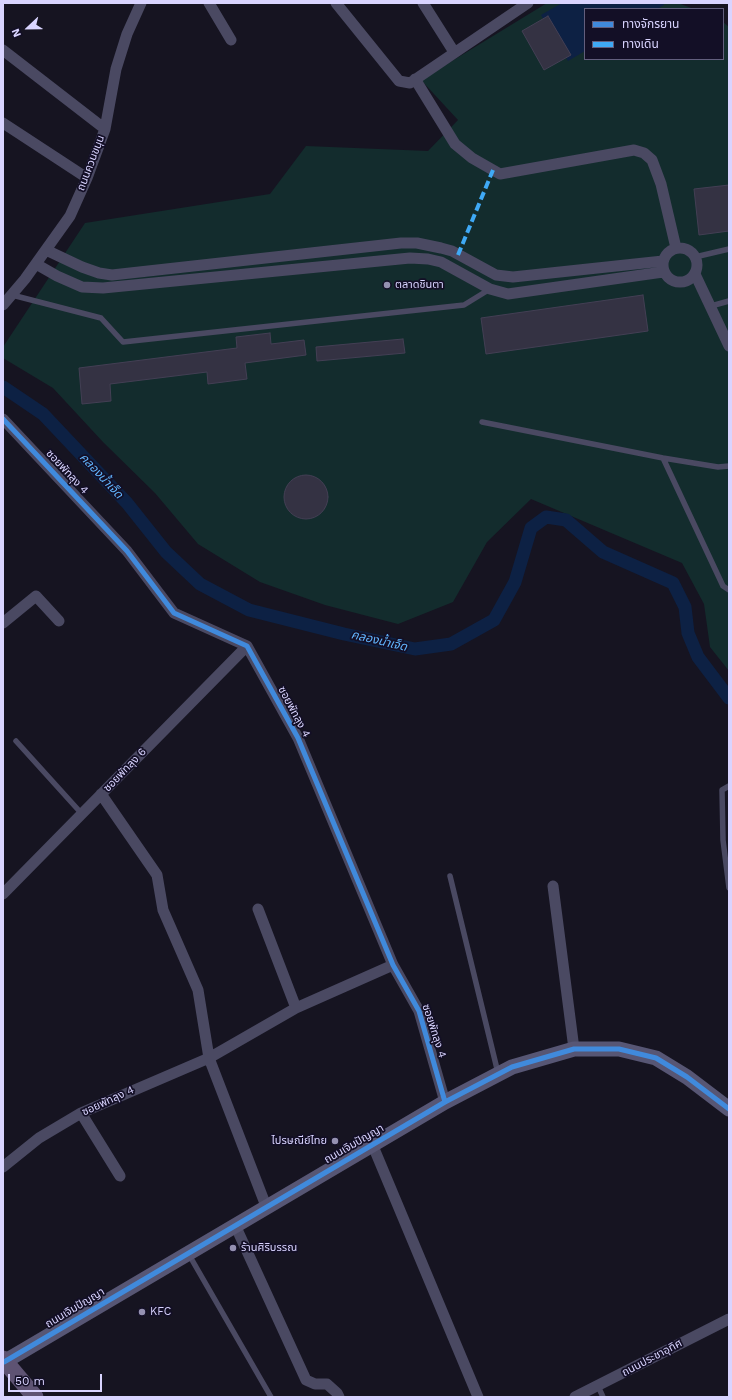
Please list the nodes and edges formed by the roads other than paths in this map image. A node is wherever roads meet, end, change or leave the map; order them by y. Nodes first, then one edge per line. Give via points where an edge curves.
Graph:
1 (141, 3) edge
2 (210, 3) edge
3 (336, 3) edge
4 (423, 3) edge
5 (528, 3) edge
6 (232, 40) dead end
7 (3, 50) edge
8 (454, 52) junction
9 (415, 79) junction
10 (3, 123) edge
11 (105, 129) junction
12 (87, 178) junction
13 (676, 248) junction
14 (729, 249) edge
15 (46, 250) junction
16 (325, 250) junction
17 (458, 255) junction
18 (695, 257) junction
19 (36, 264) junction
20 (328, 266) junction
21 (663, 266) junction
22 (450, 267) junction
23 (695, 274) junction
24 (112, 275) junction
25 (111, 288) junction
26 (490, 290) junction
27 (12, 295) junction
28 (729, 301) edge
29 (3, 306) edge
30 (710, 306) junction
31 (729, 346) edge
32 (3, 419) edge
33 (482, 422) dead end
34 (663, 458) junction
35 (729, 466) edge
36 (729, 590) edge
37 (59, 621) dead end
38 (3, 623) edge
39 (247, 646) junction
40 (16, 741) dead end
41 (729, 786) edge
42 (102, 794) junction
43 (82, 814) junction
44 (450, 876) dead end
45 (553, 886) dead end
46 (729, 888) edge
47 (3, 894) edge
48 (258, 909) dead end
49 (393, 965) junction
50 (296, 1008) junction
51 (574, 1049) junction
52 (209, 1058) junction
53 (498, 1073) junction
54 (445, 1102) junction
55 (729, 1109) edge
56 (81, 1113) junction
57 (373, 1146) junction
58 (3, 1167) edge
59 (120, 1176) dead end
60 (266, 1206) junction
61 (235, 1225) junction
62 (188, 1252) junction
63 (729, 1319) edge
64 (3, 1360) edge
65 (598, 1386) junction
66 (35, 1397) edge
67 (271, 1397) edge
68 (339, 1397) edge
69 (478, 1397) edge
70 (575, 1397) edge
71 (603, 1397) edge

1 - 11 street, ถนนควนขนุน via 127,34 116,69
2 - 6 street
3 - 9 street via 399,81 410,83
4 - 8 street
5 - 8 street
7 - 11 street
8 - 9 street
9 - 13 street via 455,144 472,158 500,174 634,150 644,153 652,160 661,184
10 - 12 street
11 - 12 street, ถนนควนขนุน
12 - 15 street, ถนนควนขนุน via 70,216
13 - 18 street via 687,249
13 - 21 street via 668,253
14 - 18 lane
15 - 19 street, ถนนควนขนุน
15 - 24 street via 82,267
16 - 17 street via 417,243
16 - 20 street
16 - 24 street
17 - 21 street via 496,276 513,277
17 - 22 street
18 - 23 street
19 - 25 street via 82,287
19 - 27 street, ถนนควนขนุน
20 - 22 street via 410,258 428,259
20 - 25 street
21 - 23 street via 671,280 682,283
21 - 26 street via 508,294
22 - 26 street
23 - 30 street
24 - 25 street
26 - 27 lane via 464,305 123,342 101,318
27 - 29 street, ถนนควนขนุน
28 - 30 lane
30 - 31 street
32 - 39 street, ซอยพัทลุง 4 via 127,551 174,613
33 - 34 lane
34 - 35 lane via 718,467
34 - 36 lane via 723,586
37 - 38 street via 36,596
39 - 42 street, ซอยพัทลุง 6
39 - 49 street, ซอยพัทลุง 4 via 298,738
40 - 43 lane
41 - 46 lane via 722,790 723,840
42 - 43 street, ซอยพัทลุง 6
42 - 52 street via 157,875 163,910 198,990
43 - 47 street, ซอยพัทลุง 6
44 - 53 lane
45 - 51 street
48 - 50 street
49 - 50 street, ซอยพัทลุง 4
49 - 54 street, ซอยพัทลุง 4 via 419,1011
50 - 52 street, ซอยพัทลุง 4
51 - 53 street, ถนนเจิมปัญญา
51 - 55 street, ถนนเจิมปัญญา via 618,1049 656,1058 687,1077
52 - 56 street, ซอยพัทลุง 4
52 - 60 street
53 - 54 street, ถนนเจิมปัญญา
54 - 57 street, ถนนเจิมปัญญา
56 - 58 street, ซอยพัทลุง 4 via 39,1138
56 - 59 street
57 - 60 street, ถนนเจิมปัญญา
57 - 69 street
60 - 61 street, ถนนเจิมปัญญา
61 - 62 street, ถนนเจิมปัญญา
61 - 68 street via 306,1380 315,1384 327,1384
62 - 64 street, ถนนเจิมปัญญา
62 - 67 lane
63 - 65 street, ถนนประชาอุทิศ
64 - 66 main road
65 - 70 street, ถนนประชาอุทิศ
65 - 71 lane

